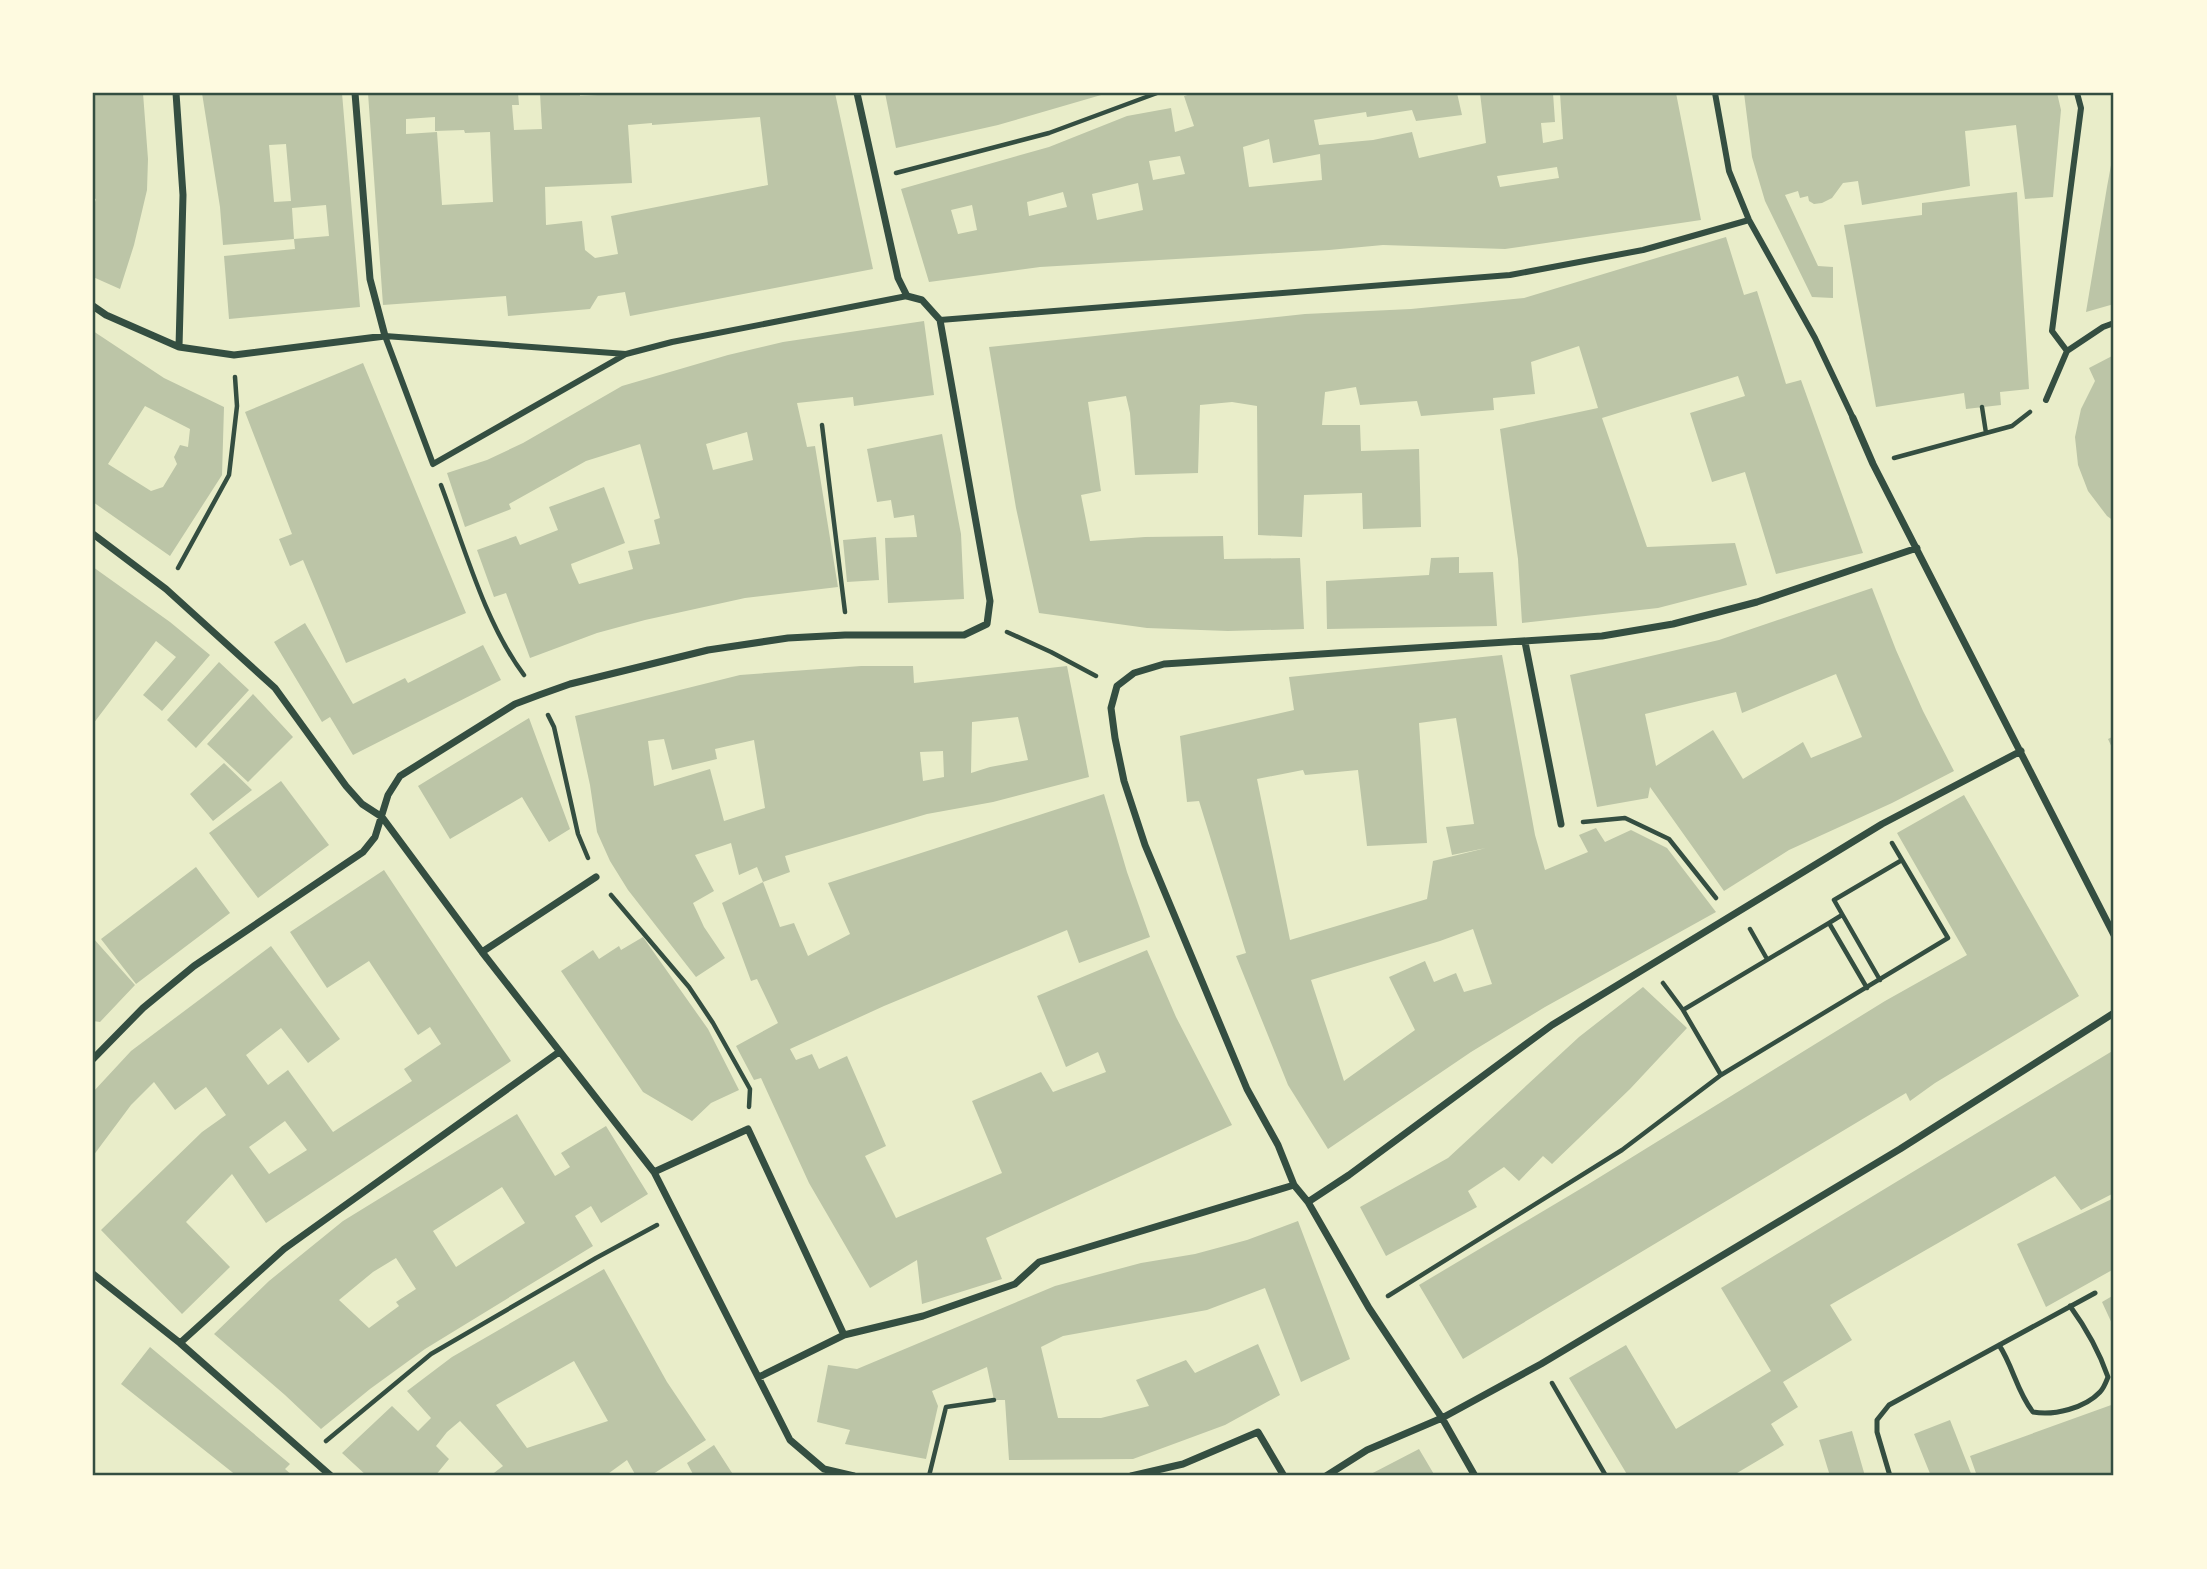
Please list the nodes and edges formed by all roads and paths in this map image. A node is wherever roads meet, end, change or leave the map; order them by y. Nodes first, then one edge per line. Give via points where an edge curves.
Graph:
1 (176, 93) edge
2 (355, 93) edge
3 (856, 93) edge
4 (1157, 93) edge
5 (1715, 93) edge
6 (2077, 93) edge
7 (875, 178) junction
8 (1749, 219) junction
9 (907, 296) junction
10 (93, 306) edge
11 (940, 320) junction
12 (2114, 323) edge
13 (385, 336) junction
14 (179, 347) junction
15 (2067, 351) junction
16 (626, 354) junction
17 (234, 355) junction
18 (2046, 400) joint
19 (1982, 407) dead end
20 (1853, 418) joint
21 (822, 425) dead end
22 (1986, 433) junction
23 (433, 464) junction
24 (1873, 464) junction
25 (93, 534) edge
26 (1917, 548) junction
27 (166, 589) junction
28 (986, 624) junction
29 (845, 635) junction
30 (1525, 642) junction
31 (1117, 686) junction
32 (539, 695) junction
33 (2021, 751) junction
34 (382, 817) junction
35 (1562, 824) joint
36 (1882, 824) junction
37 (1902, 860) junction
38 (596, 877) junction
39 (1842, 915) junction
40 (1731, 917) junction
41 (1829, 923) junction
42 (2114, 935) edge
43 (1759, 945) dead end
44 (482, 952) junction
45 (1767, 959) junction
46 (1649, 966) junction
47 (1880, 980) junction
48 (1867, 988) junction
49 (1683, 1010) junction
50 (2114, 1013) edge
51 (559, 1052) junction
52 (93, 1059) edge
53 (1721, 1075) junction
54 (748, 1129) junction
55 (654, 1172) junction
56 (1294, 1185) junction
57 (1308, 1202) junction
58 (677, 1214) junction
59 (93, 1274) edge
60 (2095, 1293) dead end
61 (2070, 1306) junction
62 (1369, 1308) junction
63 (844, 1335) junction
64 (180, 1343) junction
65 (1999, 1345) junction
66 (1541, 1364) junction
67 (759, 1377) junction
68 (994, 1400) dead end
69 (1442, 1418) junction
70 (308, 1457) junction
71 (331, 1476) edge
72 (854, 1476) edge
73 (929, 1476) edge
74 (1131, 1476) edge
75 (1284, 1476) edge
76 (1325, 1476) edge
77 (1475, 1476) edge
78 (1606, 1476) edge
79 (1890, 1476) edge

1 - 14 street via 183,195
2 - 13 street via 370,279
3 - 7 street
4 - 7 path via 1049,133
5 - 8 street via 1729,171
6 - 15 street via 2081,108 2052,331
7 - 9 street via 898,278
8 - 11 street via 1643,250 1510,275
8 - 20 street
9 - 11 street via 922,300
9 - 16 street
10 - 14 street
11 - 28 street via 990,601
12 - 15 street
13 - 16 street
13 - 17 street
13 - 23 street
14 - 17 street
15 - 18 street
16 - 23 street
17 - 27 path via 237,406 229,475
18 - 22 path via 2012,426
19 - 22 path
20 - 24 street
21 - 29 path via 845,600
22 - 24 path
23 - 32 path via 488,611 511,658
24 - 26 street
25 - 27 street
26 - 30 street via 1756,602 1673,624
26 - 33 street
27 - 34 street via 275,688 346,786
28 - 29 street via 964,635
28 - 31 path
29 - 32 street via 708,650
30 - 31 street via 1164,664 1134,673
30 - 35 street
31 - 56 street via 1111,708 1115,738 1145,845 1247,1088
32 - 34 street via 515,704 400,776
32 - 38 path via 554,727 578,834
33 - 36 street
33 - 42 street
34 - 44 street
34 - 52 street via 363,852 194,967
35 - 40 path via 1625,818 1669,839
36 - 37 path
36 - 40 street
37 - 39 path via 1834,900
37 - 47 path via 1948,938
38 - 44 street
38 - 54 path via 689,987 713,1023 750,1089
39 - 41 path
39 - 47 path
40 - 46 street
41 - 45 path
41 - 48 path
43 - 45 path
44 - 51 street
45 - 49 path
46 - 49 path
46 - 57 street via 1552,1025
47 - 48 path
48 - 53 path
49 - 53 path
50 - 66 street via 1900,1149
51 - 55 street
51 - 64 street via 284,1249
53 - 62 path via 1622,1150
54 - 55 street
54 - 63 street
55 - 58 street
56 - 57 street
56 - 63 street via 1069,1252 1040,1262 1015,1284 923,1316
57 - 62 street
58 - 67 street
58 - 70 path via 431,1354
59 - 64 street
60 - 61 lane
61 - 65 lane
61 - 65 lane via 2108,1377 2094,1397 2057,1413 2033,1412
62 - 69 street
63 - 67 street
64 - 70 street
65 - 79 lane via 1889,1405 1877,1420 1877,1432
66 - 69 street
66 - 78 path
67 - 72 street via 790,1440 824,1469
68 - 73 path via 946,1407
69 - 76 street via 1367,1450
69 - 77 street
70 - 71 street
74 - 75 street via 1183,1464 1258,1432

